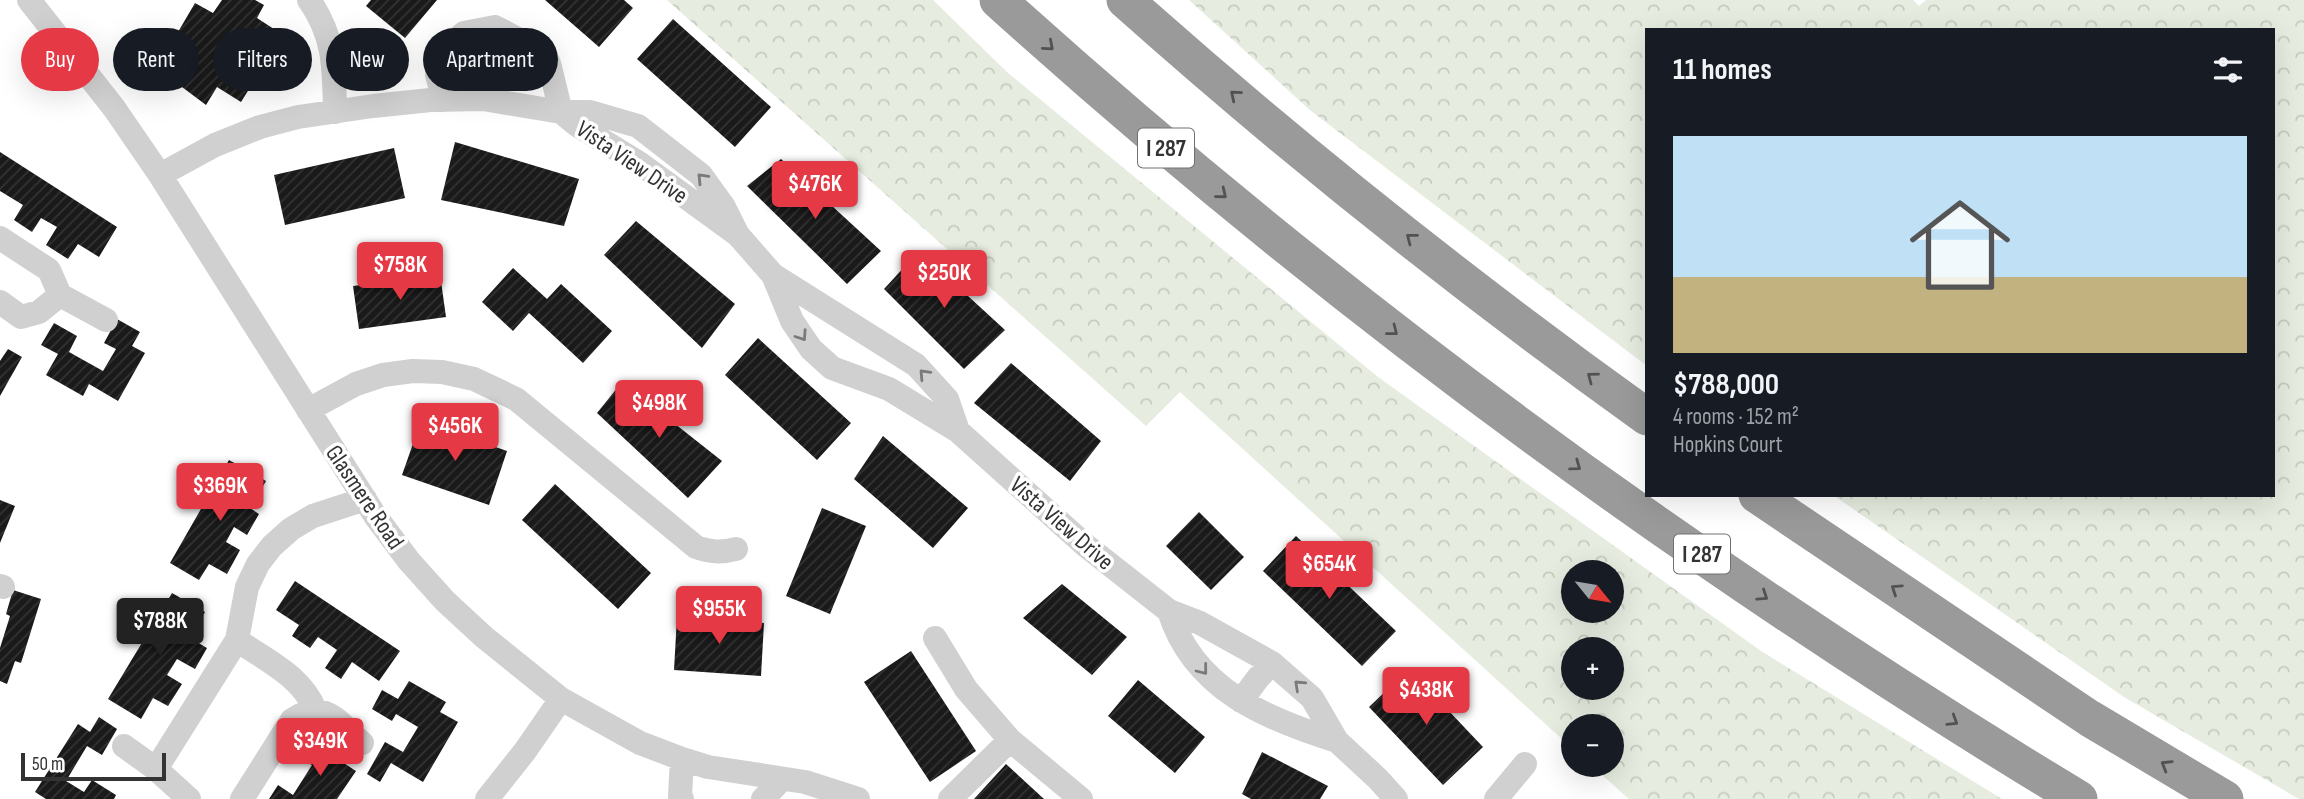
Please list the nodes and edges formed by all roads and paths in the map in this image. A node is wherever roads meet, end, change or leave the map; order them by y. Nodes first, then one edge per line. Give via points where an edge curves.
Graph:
1 (29, 0) edge
2 (309, 0) edge
3 (998, 0) edge
4 (1125, 0) edge
5 (444, 100) junction
6 (335, 111) junction
7 (561, 112) junction
8 (160, 174) junction
9 (0, 238) edge
10 (773, 275) junction
11 (60, 295) junction
12 (0, 302) edge
13 (106, 320) dead end
14 (308, 410) junction
15 (1645, 415) edge
16 (958, 431) junction
17 (1760, 497) edge
18 (365, 499) junction
19 (736, 549) dead end
20 (1170, 611) junction
21 (935, 638) dead end
22 (237, 640) junction
23 (1272, 663) junction
24 (561, 699) junction
25 (1241, 701) junction
26 (315, 710) junction
27 (1010, 740) junction
28 (1337, 741) junction
29 (362, 743) dead end
30 (124, 746) dead end
31 (682, 760) junction
32 (1525, 764) dead end
33 (156, 769) junction
34 (782, 779) junction
35 (189, 799) edge
36 (242, 799) edge
37 (487, 799) edge
38 (682, 799) edge
39 (763, 799) edge
40 (858, 799) edge
41 (950, 799) edge
42 (1081, 799) edge
43 (1396, 799) edge
44 (1496, 799) edge
45 (2080, 799) edge
46 (2225, 799) edge

1 - 8 street, Glasmere Road
2 - 6 street via 329,36
3 -> 45 highway, I 287 via 1218,191 1501,412 1868,667
15 -> 4 highway via 1390,222
5 - 6 street, Vista View Drive
5 - 7 street, Vista View Drive via 484,99
5 - 7 street via 437,75 443,51 464,33 495,27 549,63
6 - 8 street, Vista View Drive via 260,127
7 - 10 street, Vista View Drive via 738,235
8 - 14 street, Glasmere Road
9 - 11 street via 49,270
16 -> 10 street, Vista View Drive via 947,399 916,365
10 -> 16 street, Vista View Drive via 792,321 811,349 832,368 889,389
11 - 12 street via 39,312 21,317
11 - 13 street
14 - 18 street, Glasmere Road
14 - 19 street via 383,375 442,372 474,379 516,399 696,547 709,552
16 - 20 street, Vista View Drive via 1085,545
46 -> 17 highway via 2089,718
18 - 22 street via 313,516 272,545 247,587
18 - 24 street, Glasmere Road via 409,561 445,601
20 - 23 street, Vista View Drive
20 -> 25 street, Vista View Drive via 1189,652 1213,682
21 - 27 street via 966,689
22 - 26 street via 299,683
22 - 33 street
23 - 25 street
28 -> 23 street, Vista View Drive via 1312,698
24 - 31 street, Glasmere Road via 640,743
24 - 37 street
25 - 28 street, Vista View Drive
26 - 29 street via 328,712
26 - 36 street via 292,720
27 - 41 street
27 - 42 street
28 - 43 street, Vista View Drive
30 - 33 street
31 - 34 street, Glasmere Road
31 - 38 street
32 - 44 street
33 - 35 street
34 - 39 street
34 - 40 street, Glasmere Road

